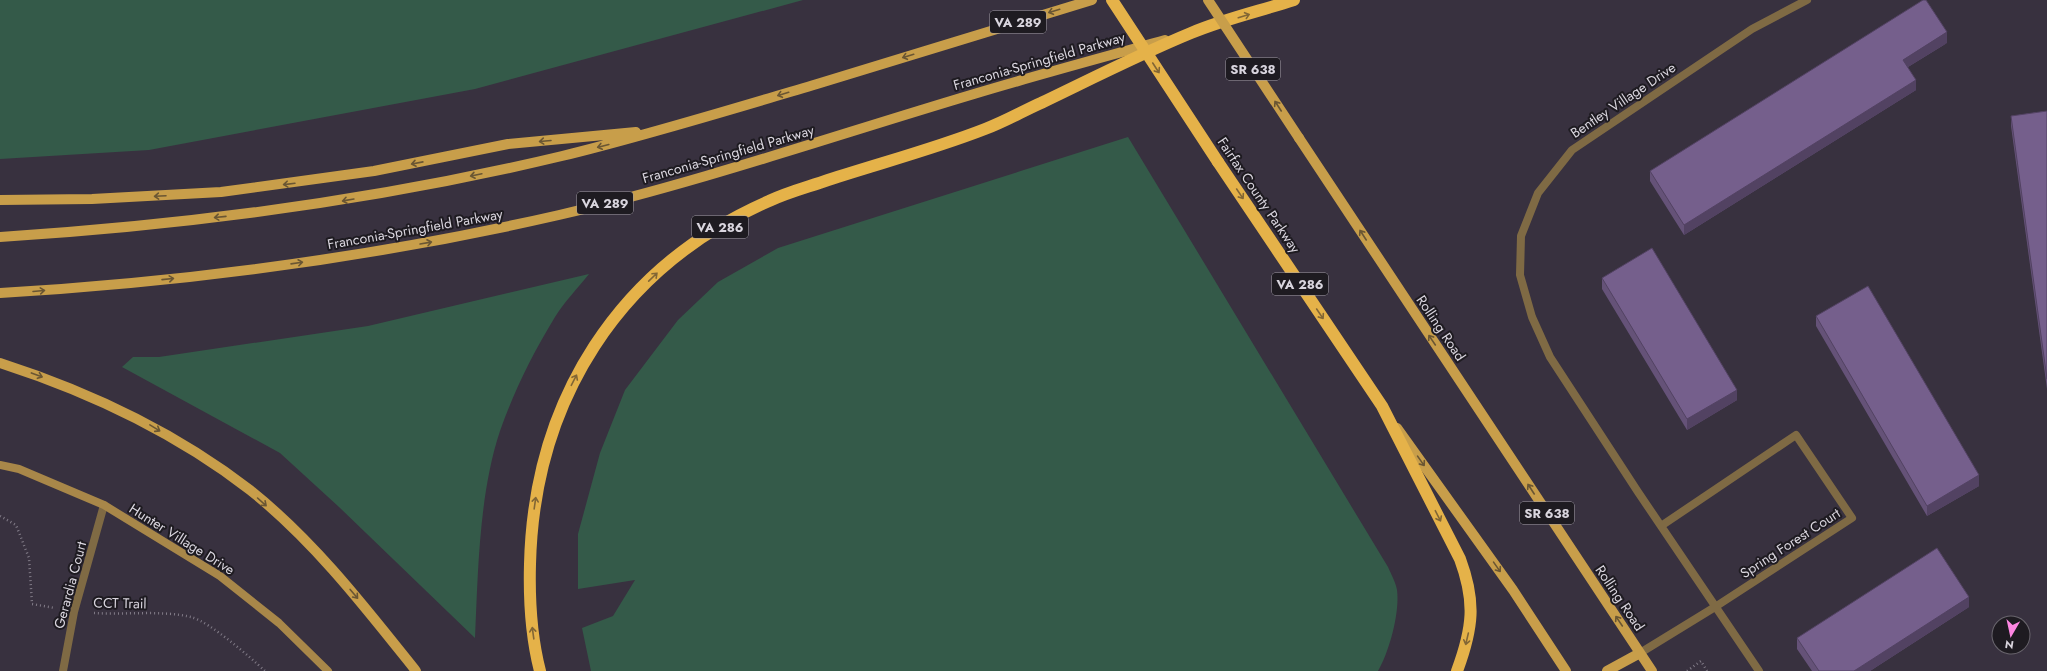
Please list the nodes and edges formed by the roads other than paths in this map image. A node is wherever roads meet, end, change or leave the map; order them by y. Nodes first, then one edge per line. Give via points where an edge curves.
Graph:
1 (1092, 0) edge
2 (1112, 0) edge
3 (1208, 0) edge
4 (1294, 0) edge
5 (1807, 0) edge
6 (1193, 32) junction
7 (668, 129) junction
8 (0, 200) edge
9 (0, 237) edge
10 (0, 294) edge
11 (0, 363) edge
12 (1382, 406) junction
13 (0, 465) edge
14 (104, 505) junction
15 (1661, 526) junction
16 (1715, 607) junction
17 (1640, 653) junction
18 (63, 671) edge
19 (328, 671) edge
20 (416, 671) edge
21 (540, 671) edge
22 (1457, 671) edge
23 (1566, 671) edge
24 (1607, 671) edge
25 (1652, 671) edge
26 (1759, 671) edge

1 -> 7 main road, VA 289
2 -> 12 highway, Fairfax County Parkway / VA 286, bridge
17 -> 3 main road, Rolling Road / SR 638, bridge
6 -> 4 highway, VA 286
5 - 15 street, Bentley Village Drive via 1752,29 1572,150 1538,193 1521,236 1520,275 1532,317 1550,357
10 -> 6 main road, Franconia-Springfield Parkway / VA 289 via 238,272 484,231 661,189 973,94
21 -> 6 highway, VA 286 via 531,620 530,577 531,540 542,466 566,397 585,361 608,324 633,296 662,268 695,242 770,200 986,129
7 -> 8 main road via 508,144 374,171 221,192 92,199
7 -> 9 main road, VA 289 via 561,156 348,200 243,215
11 -> 20 main road via 75,390 150,425 250,491 304,540 343,582
12 -> 22 highway, VA 286 via 1460,559 1468,581 1470,626
12 -> 23 main road via 1513,590
13 - 14 street, Hunter Village Drive via 19,469
14 - 18 street, Gerardia Court via 74,612
14 - 19 street, Hunter Village Drive via 220,576 279,622
15 - 16 street
15 - 16 street, Spring Forest Court via 1796,435 1852,518
16 - 17 street, Spring Forest Court
16 - 26 street
17 - 24 main road
17 - 25 main road, Rolling Road / SR 638

